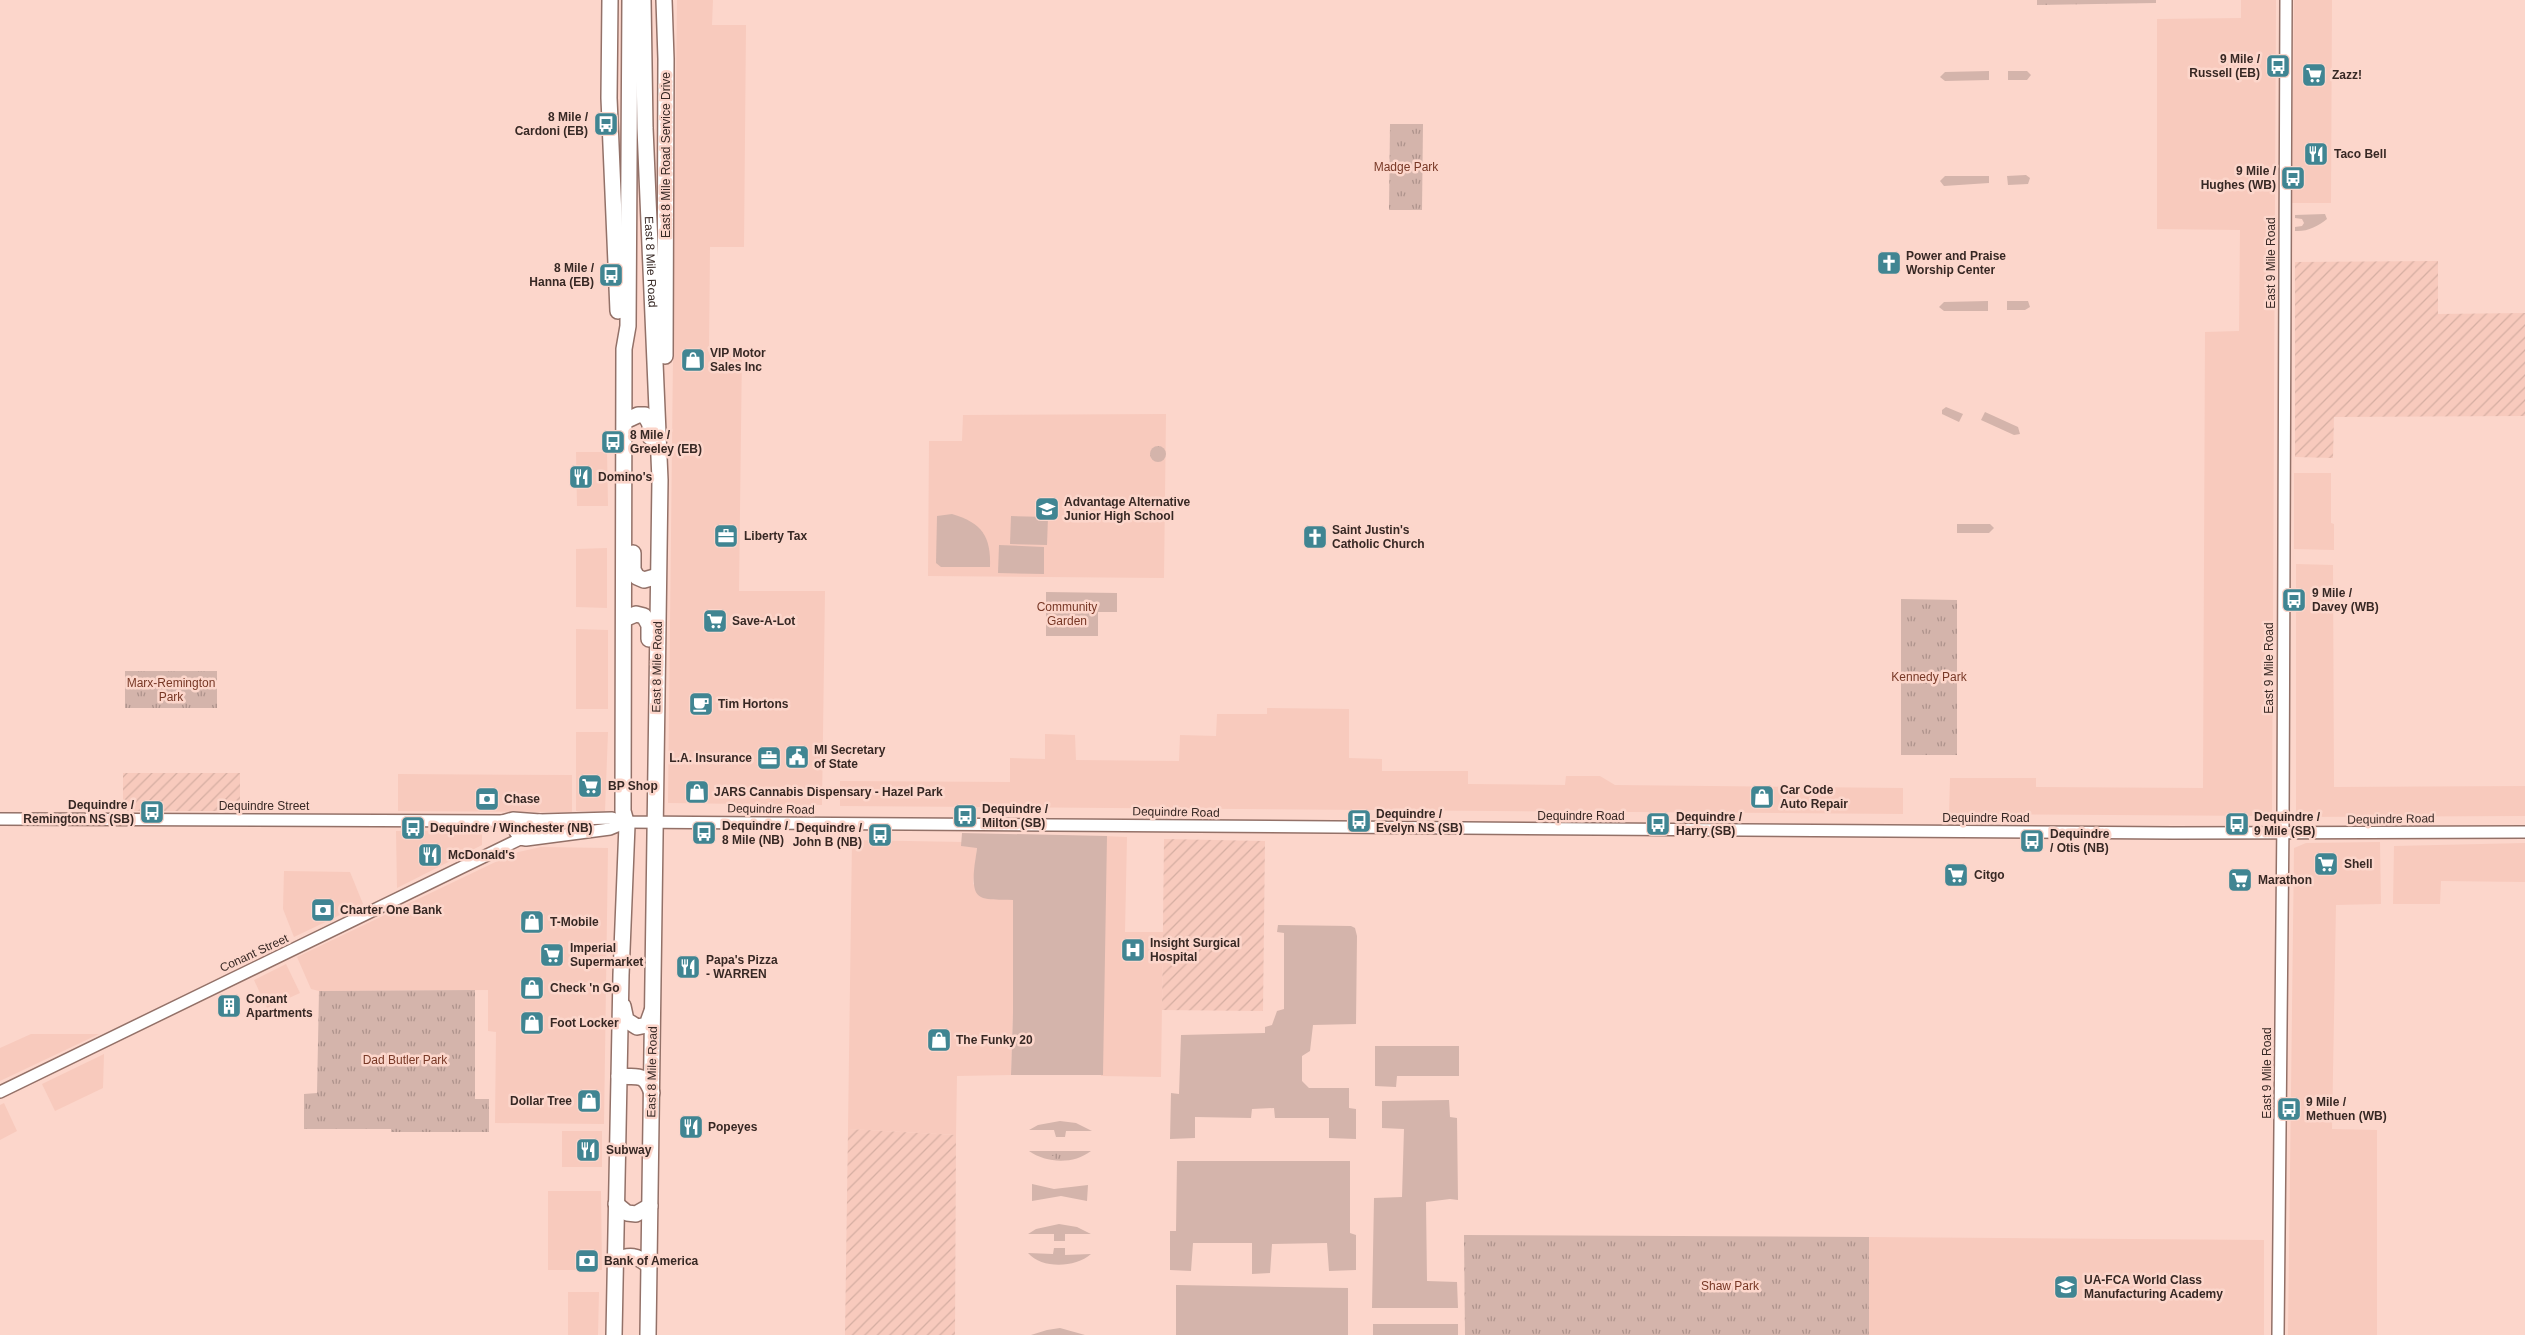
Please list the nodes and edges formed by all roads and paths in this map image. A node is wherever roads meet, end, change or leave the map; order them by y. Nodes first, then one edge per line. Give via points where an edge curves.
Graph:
1 (604, 0) edge
2 (610, 0) edge
3 (630, 0) edge
4 (643, 0) edge
5 (664, 0) edge
6 (2286, 0) edge
7 (610, 16) junction
8 (624, 349) junction
9 (625, 421) junction
10 (659, 430) junction
11 (624, 481) junction
12 (659, 514) junction
13 (658, 576) junction
14 (624, 619) junction
15 (656, 804) junction
16 (0, 819) edge
17 (540, 820) junction
18 (502, 821) junction
19 (655, 821) junction
20 (632, 822) junction
21 (2525, 832) edge
22 (2282, 834) junction
23 (520, 839) junction
24 (620, 979) junction
25 (653, 999) junction
26 (619, 1076) junction
27 (0, 1092) edge
28 (652, 1093) junction
29 (616, 1204) junction
30 (650, 1206) junction
31 (615, 1261) junction
32 (649, 1266) junction
33 (614, 1335) edge
34 (648, 1335) edge
35 (2278, 1335) edge

1 - 7 highway
2 - 7 highway, East 8 Mile Road
3 - 8 highway, East 8 Mile Road via 628,326
4 - 10 highway, East 8 Mile Road via 645,128
5 - 10 highway, East 8 Mile Road Service Drive via 666,292 664,405
6 - 22 main road, East 9 Mile Road
7 - 8 highway, East 8 Mile Road via 609,98 618,336
8 - 9 highway, East 8 Mile Road
9 - 11 highway, East 8 Mile Road
9 - 12 highway via 643,414 649,421 651,492
10 - 12 highway, East 8 Mile Road
11 - 13 highway via 633,508 634,573 644,580
11 - 14 highway, East 8 Mile Road
12 - 13 highway, East 8 Mile Road
13 - 15 highway, East 8 Mile Road
14 - 15 highway via 641,614 649,625 647,781
14 - 20 highway, East 8 Mile Road via 623,811
15 - 19 highway, East 8 Mile Road
16 - 18 main road, Dequindre Street
17 - 18 main road, Dequindre Street via 513,818
17 - 20 main road via 612,818
17 - 23 main road, Conant Street
18 - 23 main road via 512,827
19 - 20 main road, Dequindre Road
19 - 22 main road, Dequindre Road
19 - 25 highway, East 8 Mile Road
20 - 23 main road, Conant Street via 615,828
20 - 24 highway, East 8 Mile Road
21 - 22 main road, Dequindre Road
22 - 35 main road, East 9 Mile Road
23 - 27 main road, Conant Street
24 - 25 highway via 624,1013 631,1026 642,1027 650,1022
24 - 26 highway, East 8 Mile Road
25 - 28 highway, East 8 Mile Road
26 - 28 highway via 643,1078
26 - 29 highway, East 8 Mile Road
28 - 30 highway, East 8 Mile Road
29 - 30 highway via 627,1213 636,1214
29 - 31 highway, East 8 Mile Road
30 - 32 highway, East 8 Mile Road
31 - 32 highway via 630,1256
31 - 33 highway, East 8 Mile Road
32 - 34 highway, East 8 Mile Road

